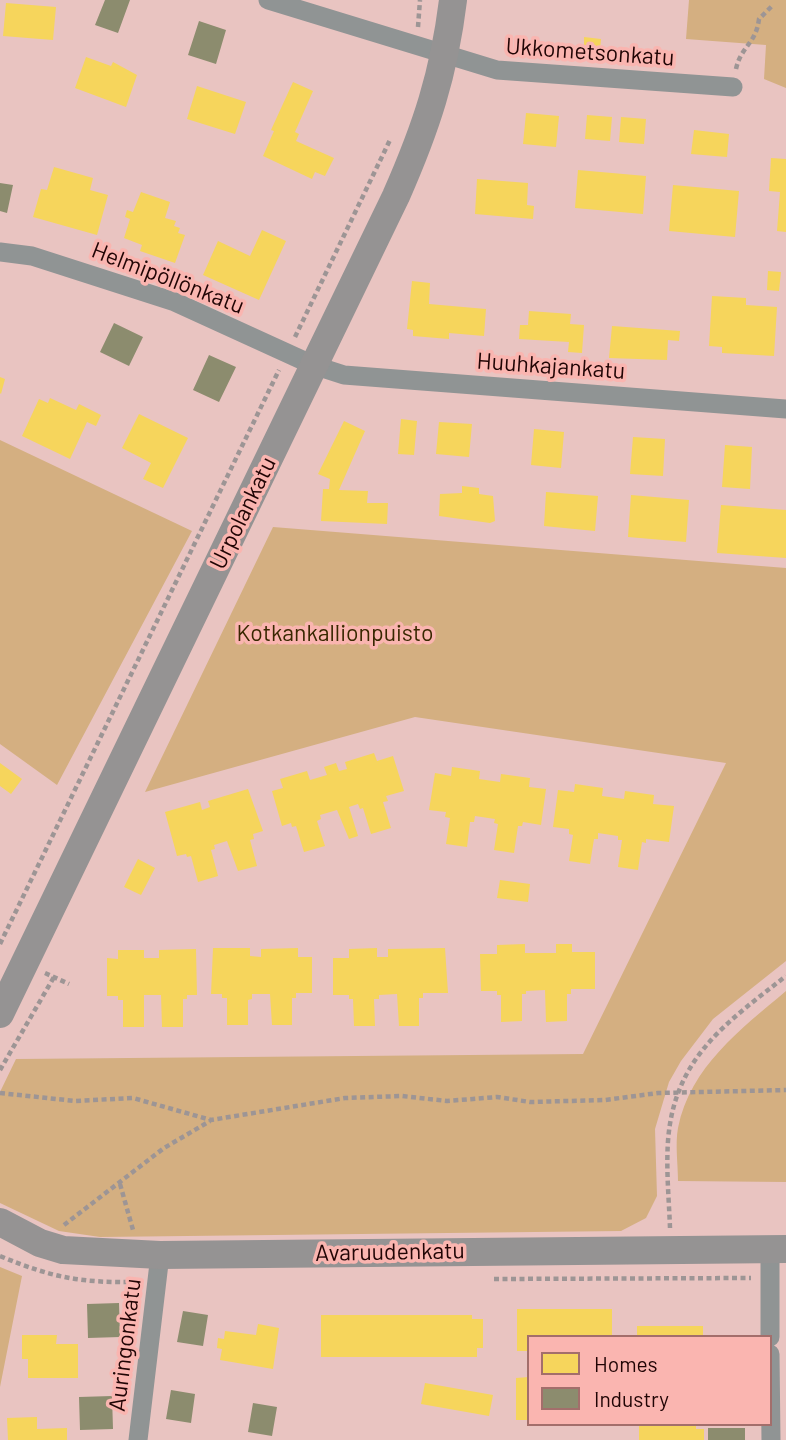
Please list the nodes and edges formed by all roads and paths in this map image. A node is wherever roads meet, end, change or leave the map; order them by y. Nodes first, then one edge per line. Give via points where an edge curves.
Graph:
1 (268, 0) edge
2 (420, 0) edge
3 (453, 0) edge
4 (772, 6) dead end
5 (417, 47) junction
6 (446, 56) junction
7 (733, 87) joint
8 (395, 128) dead end
9 (0, 252) edge
10 (288, 353) junction
11 (313, 365) junction
12 (786, 409) edge
13 (0, 944) edge
14 (786, 976) edge
15 (54, 977) dead end
16 (0, 1014) edge
17 (0, 1070) edge
18 (786, 1090) edge
19 (0, 1093) edge
20 (678, 1093) junction
21 (211, 1120) junction
22 (120, 1184) junction
23 (0, 1222) edge
24 (40, 1242) junction
25 (671, 1249) junction
26 (778, 1249) edge
27 (148, 1255) junction
28 (671, 1278) dead end
29 (770, 1335) edge
30 (138, 1440) edge

1 - 5 street, Ukkometsonkatu
2 - 5 path
3 - 6 main road, Urpolankatu
4 - 7 path via 759,19 757,35 739,56
5 - 6 street, Ukkometsonkatu
6 - 7 street, Ukkometsonkatu via 497,70
6 - 11 main road, Urpolankatu via 421,140
8 - 10 path
9 - 10 street, Helmipöllönkatu via 32,256 176,302
10 - 11 street, Helmipöllönkatu
10 - 13 path
11 - 12 street, Huuhkajankatu via 357,376
11 - 16 main road, Urpolankatu
14 - 20 path via 702,1048
15 - 17 path
18 - 20 path
19 - 21 path via 75,1101 133,1098
20 - 21 path via 530,1102 497,1097 447,1101 402,1096 345,1098
20 - 25 path via 668,1143
21 - 22 path via 164,1148
22 - 24 path
22 - 27 path
23 - 24 main road, Avaruudenkatu
24 - 27 main road, Avaruudenkatu via 63,1250
25 - 26 main road, Avaruudenkatu
25 - 27 main road, Avaruudenkatu
25 - 28 path
26 - 29 street
27 - 30 street, Auringonkatu

